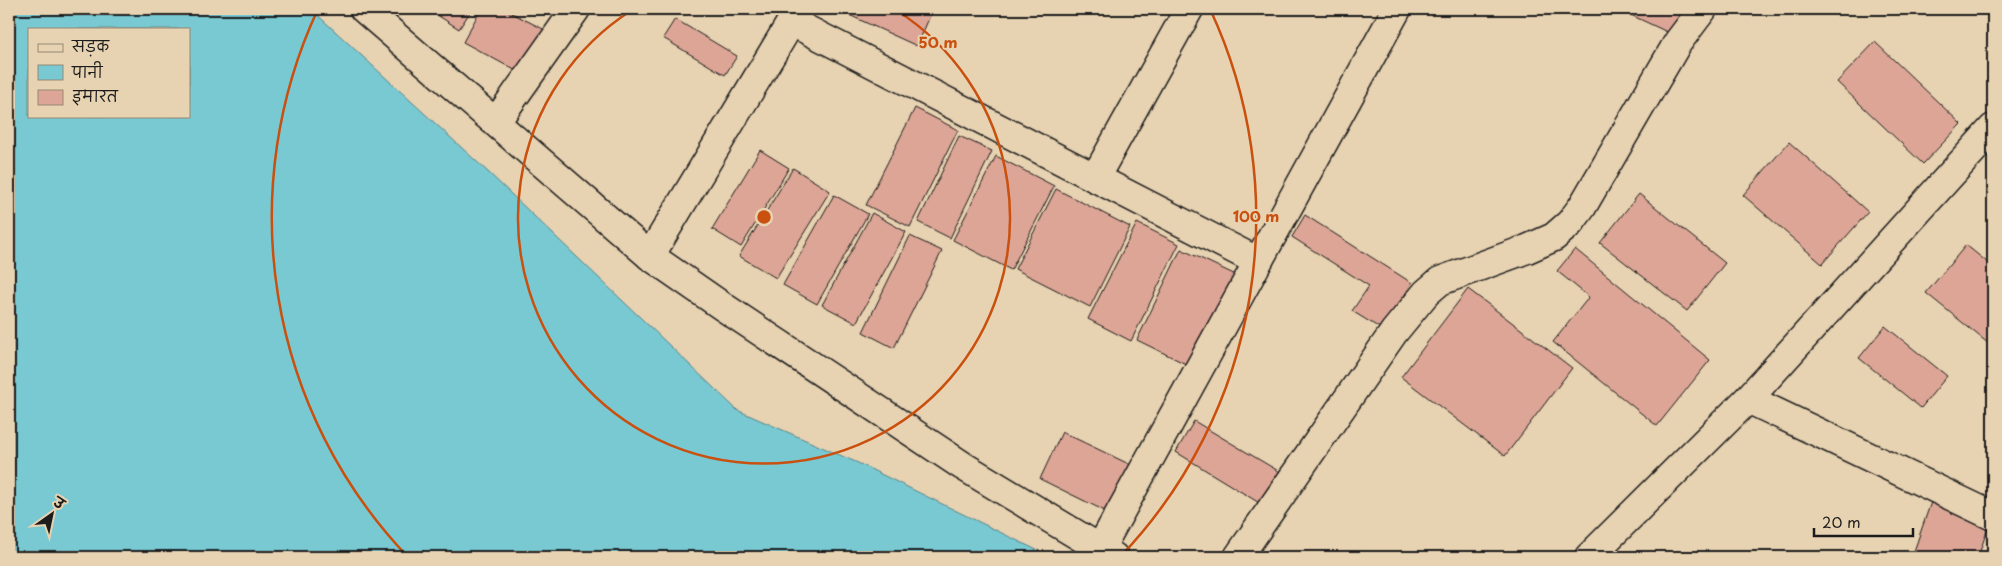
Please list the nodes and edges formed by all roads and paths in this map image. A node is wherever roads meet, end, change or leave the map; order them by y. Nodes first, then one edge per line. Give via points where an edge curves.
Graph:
1 (364, 9) edge
2 (576, 9) edge
3 (1189, 9) edge
4 (1398, 9) edge
5 (1703, 9) edge
6 (795, 15) edge
7 (496, 122) junction
8 (1993, 128) edge
9 (1095, 178) junction
10 (650, 256) junction
11 (1257, 261) junction
12 (1748, 399) junction
13 (1993, 516) edge
14 (1107, 553) edge
15 (1238, 557) edge
16 (1589, 557) edge

1 - 7 street
2 - 7 street
3 - 9 street
4 - 11 street
5 - 15 street via 1678,42 1570,223 1554,237 1440,282 1426,293 1394,332
6 - 9 street
6 - 10 street
7 - 10 street
8 - 12 street
9 - 11 street
10 - 14 street via 955,460
11 - 14 street
12 - 13 street
12 - 16 street

